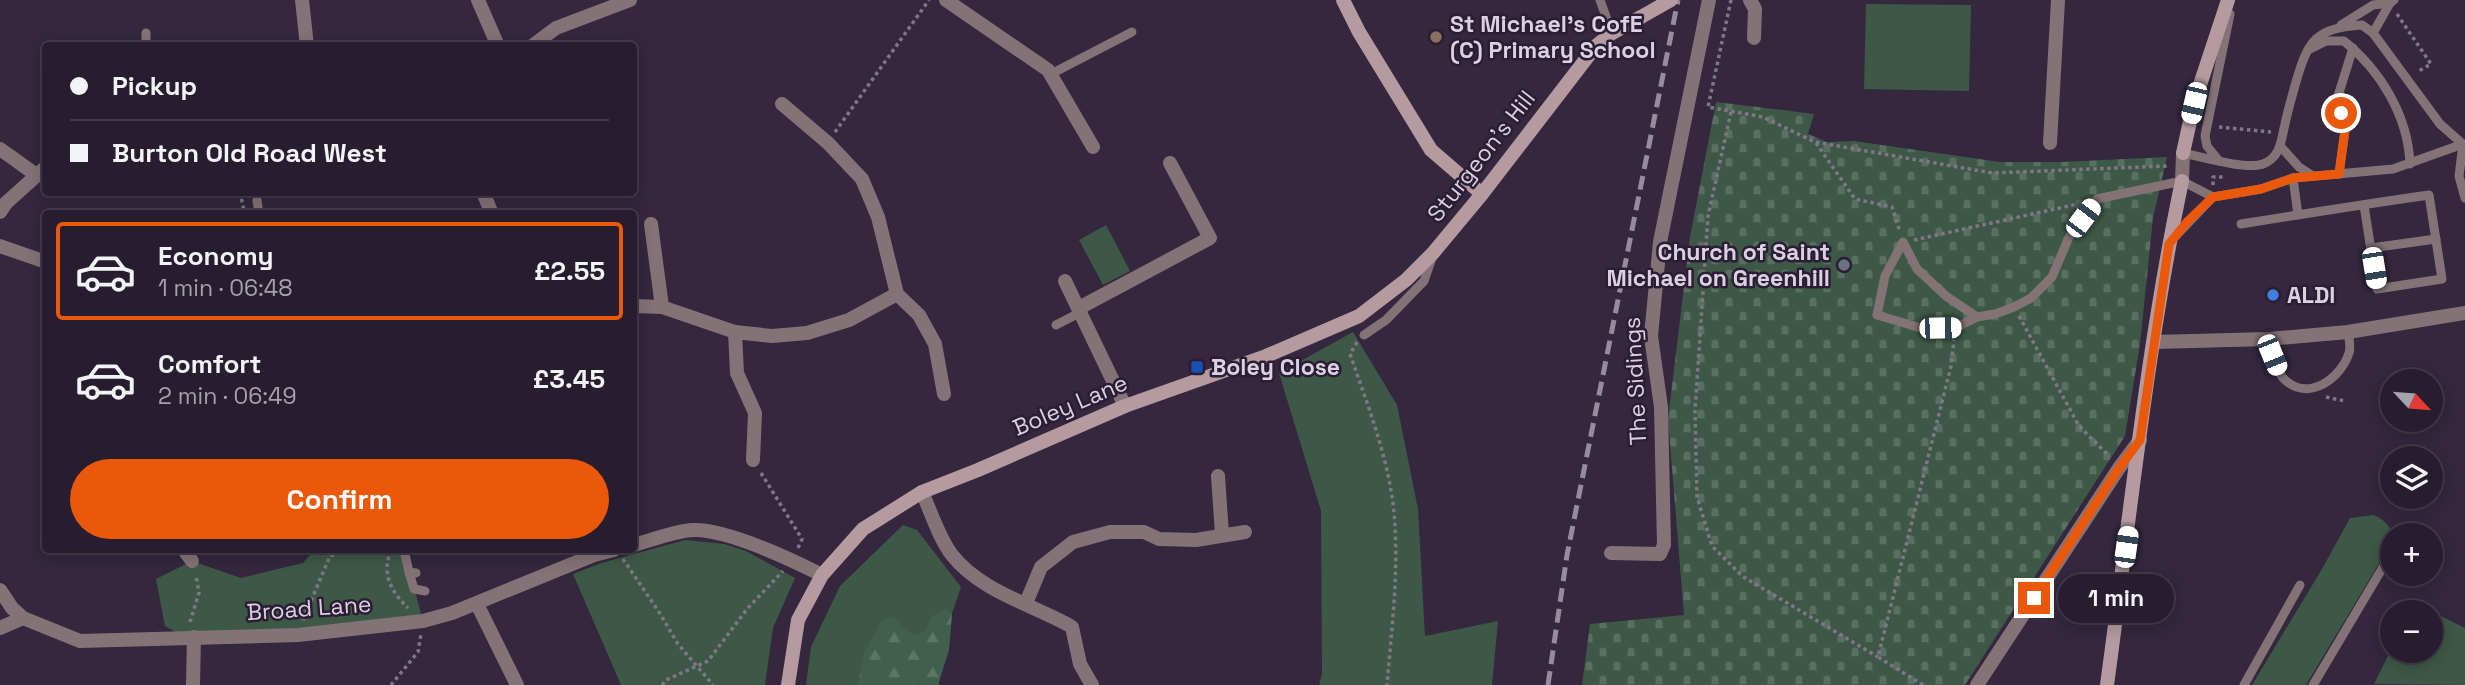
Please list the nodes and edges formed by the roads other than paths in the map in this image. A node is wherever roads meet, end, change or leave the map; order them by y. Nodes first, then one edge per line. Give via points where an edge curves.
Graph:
1 (302, 0) edge
2 (478, 0) edge
3 (629, 0) edge
4 (946, 0) edge
5 (1343, 0) edge
6 (1600, 0) edge
7 (1671, 0) edge
8 (1710, 0) edge
9 (1750, 0) edge
10 (2058, 0) edge
11 (2230, 0) edge
12 (2392, 2) edge
13 (2340, 26) junction
14 (1132, 32) dead end
15 (146, 33) dead end
16 (1612, 33) junction
17 (2374, 33) junction
18 (1754, 38) dead end
19 (146, 42) edge
20 (307, 42) edge
21 (496, 42) edge
22 (537, 42) edge
23 (2353, 48) junction
24 (2304, 52) junction
25 (1049, 72) junction
26 (782, 104) dead end
27 (2050, 144) dead end
28 (2464, 145) edge
29 (1093, 147) dead end
30 (2281, 147) junction
31 (0, 149) edge
32 (2183, 153) junction
33 (2220, 162) junction
34 (1170, 163) dead end
35 (2410, 164) junction
36 (40, 171) edge
37 (2339, 174) junction
38 (2313, 176) junction
39 (2293, 178) junction
40 (2182, 181) junction
41 (1482, 194) junction
42 (2213, 197) junction
43 (2465, 198) edge
44 (257, 200) dead end
45 (2364, 205) junction
46 (258, 210) edge
47 (0, 212) edge
48 (2298, 215) junction
49 (651, 224) dead end
50 (2241, 224) dead end
51 (2436, 239) junction
52 (2169, 244) junction
53 (0, 246) edge
54 (2371, 248) junction
55 (1433, 253) junction
56 (42, 261) edge
57 (1065, 281) dead end
58 (897, 294) junction
59 (637, 306) edge
60 (662, 307) junction
61 (1080, 310) junction
62 (2465, 313) edge
63 (1359, 316) joint
64 (1977, 317) junction
65 (1056, 325) dead end
66 (736, 332) junction
67 (2348, 332) junction
68 (1364, 335) road end
69 (2269, 340) junction
70 (2154, 342) junction
71 (944, 394) dead end
72 (1125, 406) junction
73 (2140, 440) junction
74 (753, 460) road end
75 (1218, 477) dead end
76 (922, 492) junction
77 (1245, 532) dead end
78 (1222, 534) junction
79 (637, 544) edge
80 (405, 553) edge
81 (591, 553) edge
82 (1611, 554) dead end
83 (2380, 572) edge
84 (822, 575) junction
85 (2300, 585) dead end
86 (0, 590) edge
87 (425, 591) dead end
88 (1026, 603) junction
89 (477, 604) junction
90 (23, 618) junction
91 (0, 628) edge
92 (190, 637) junction
93 (193, 685) edge
94 (517, 685) edge
95 (788, 685) edge
96 (1092, 685) edge
97 (1977, 685) edge
98 (2107, 685) edge
99 (2244, 685) edge
100 (2313, 685) edge

1 - 20 street
2 - 21 street
3 - 22 street via 556,28
4 - 25 street
5 - 41 street via 1431,150
6 - 16 lane
7 - 16 street, Sturgeon's Hill, bridge
8 - 82 street, The Sidings via 1660,242 1651,335 1661,407 1666,555
9 - 18 street via 1755,9
10 - 27 street
11 - 32 street via 2194,103
11 - 33 lane via 2207,126 2207,146
12 - 13 lane via 2374,5
12 - 17 lane
13 - 17 lane via 2362,24
13 - 24 lane via 2320,35
14 - 25 lane
15 - 19 lane
16 - 41 street, Sturgeon's Hill via 1596,46
17 - 28 lane via 2440,124
23 - 24 lane via 2344,41 2326,41
23 - 35 lane via 2371,65 2403,121
23 - 37 lane via 2337,96 2345,130
24 - 30 lane
25 - 29 street
26 - 58 street via 862,179 878,217
28 - 35 lane
28 - 43 lane via 2459,176
30 - 33 lane via 2262,165
30 - 38 lane
31 - 36 street
32 - 33 lane
32 - 40 street
34 - 61 street via 1210,238
35 - 37 lane
36 - 47 street
37 - 38 lane
38 - 39 lane
39 - 42 lane
39 - 48 lane
40 - 42 lane
40 - 52 street
40 - 64 lane via 2097,200 2069,237 2052,277 2031,298
41 - 55 street, Sturgeon's Hill
42 - 52 lane
44 - 46 lane
45 - 48 lane
45 - 51 lane via 2429,195
45 - 54 lane
48 - 50 lane
49 - 60 street
51 - 54 lane
51 - 54 lane via 2442,279 2377,289
52 - 70 street
53 - 56 street
55 - 63 street, Sturgeon's Hill
55 - 68 lane via 1424,281 1386,320
57 - 61 street
58 - 66 street via 849,320 807,333
58 - 71 street via 919,315 935,344
59 - 60 street
60 - 66 street
61 - 65 lane
61 - 72 street
62 - 67 street
63 - 72 street, Boley Lane via 1266,356
64 - 64 lane via 1917,269 1903,242 1885,276 1877,315 1924,328 1955,328
66 - 74 street via 737,373 755,413
67 - 69 street
67 - 69 lane via 2350,351 2341,370 2313,389 2285,380
69 - 70 street
70 - 73 street
72 - 76 street, Boley Lane
73 - 97 street
73 - 98 street
75 - 78 street
76 - 84 street, Boley Lane via 863,529
76 - 88 street via 950,553 965,570
77 - 78 street
78 - 88 street via 1196,540 1159,540 1144,532 1110,532 1073,542 1041,567
79 - 84 street via 692,530 732,537
80 - 87 lane via 414,589
81 - 89 street, Broad Lane
83 - 100 lane
84 - 95 street, Boley Lane via 798,620
85 - 99 lane
86 - 90 street
88 - 96 street via 1072,627 1080,664
89 - 92 street, Broad Lane via 423,621 298,635
89 - 94 street
90 - 91 street
90 - 92 street, Broad Lane via 80,641
92 - 93 street

